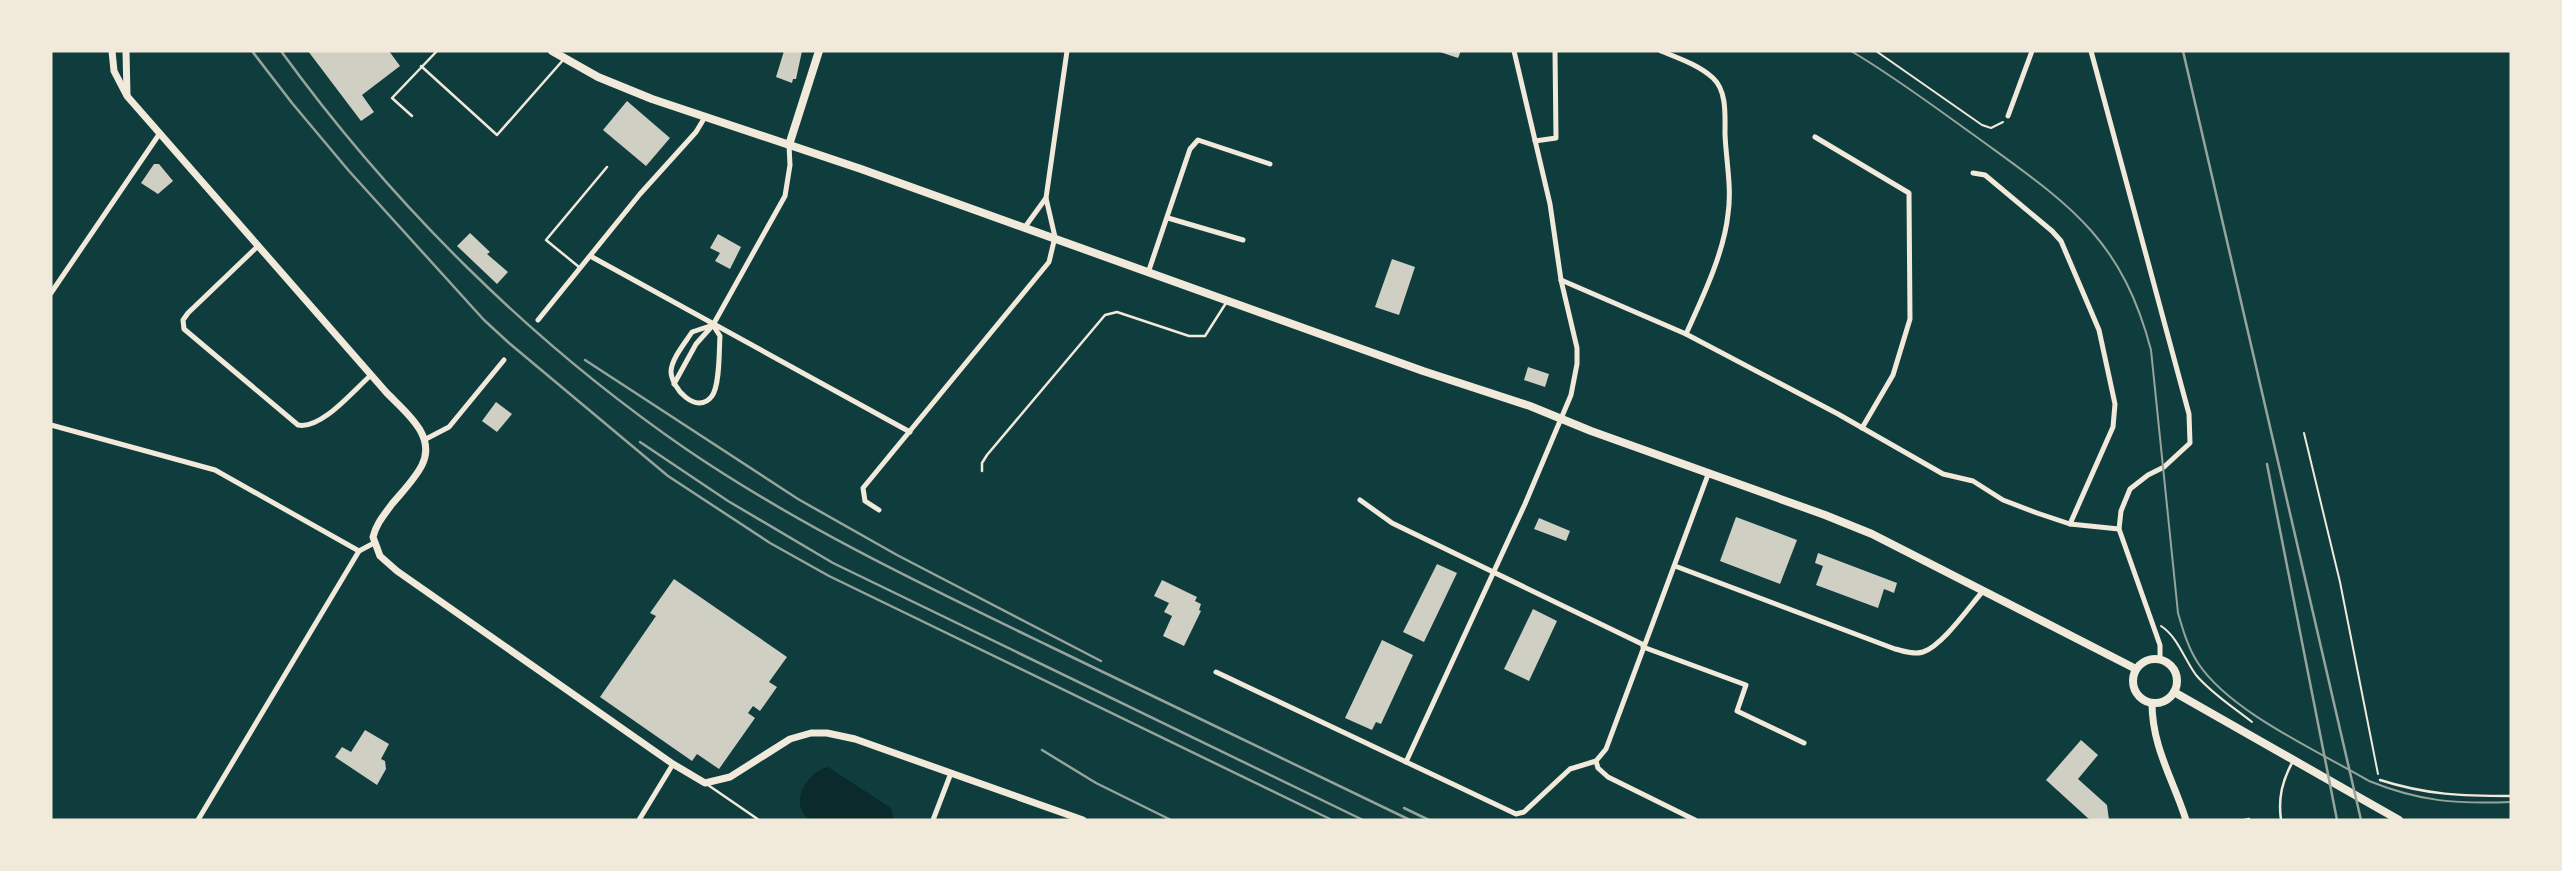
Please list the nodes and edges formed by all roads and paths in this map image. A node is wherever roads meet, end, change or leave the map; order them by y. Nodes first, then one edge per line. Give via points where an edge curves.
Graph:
1 (112, 51) edge
2 (126, 51) edge
3 (437, 51) edge
4 (552, 51) edge
5 (818, 51) edge
6 (1068, 51) edge
7 (1514, 51) edge
8 (1555, 51) edge
9 (1661, 51) edge
10 (1876, 51) edge
11 (2032, 51) edge
12 (2091, 51) edge
13 (564, 59) junction
14 (421, 66) junction
15 (127, 96) junction
16 (412, 116) dead end
17 (2008, 116) joint
18 (705, 117) junction
19 (159, 133) junction
20 (1815, 137) dead end
21 (1535, 141) junction
22 (789, 145) junction
23 (1270, 164) dead end
24 (607, 167) dead end
25 (1973, 173) dead end
26 (1046, 198) junction
27 (1168, 218) junction
28 (1024, 227) junction
29 (1055, 237) junction
30 (1243, 240) dead end
31 (258, 246) junction
32 (592, 257) junction
33 (582, 269) junction
34 (1147, 273) junction
35 (1561, 281) junction
36 (51, 293) edge
37 (1227, 301) junction
38 (538, 320) dead end
39 (713, 325) junction
40 (1686, 334) junction
41 (504, 360) dead end
42 (371, 375) junction
43 (674, 384) junction
44 (1561, 418) junction
45 (51, 425) edge
46 (1862, 428) junction
47 (910, 432) junction
48 (2304, 433) dead end
49 (424, 440) junction
50 (982, 471) dead end
51 (1709, 472) junction
52 (1360, 500) dead end
53 (878, 510) dead end
54 (2070, 524) junction
55 (2119, 529) junction
56 (374, 544) junction
57 (359, 551) junction
58 (1675, 566) junction
59 (1494, 575) junction
60 (1983, 591) junction
61 (2153, 624) junction
62 (1644, 646) junction
63 (2160, 659) junction
64 (2136, 669) junction
65 (1216, 672) dead end
66 (2174, 692) junction
67 (2152, 703) junction
68 (2252, 722) dead end
69 (1804, 743) dead end
70 (1596, 761) junction
71 (2293, 761) junction
72 (1406, 762) junction
73 (673, 764) junction
74 (951, 773) junction
75 (2380, 780) joint
76 (705, 783) junction
77 (2511, 796) edge
78 (198, 820) edge
79 (639, 820) edge
80 (759, 820) edge
81 (933, 820) edge
82 (1083, 820) edge
83 (1695, 820) edge
84 (2186, 820) edge
85 (2281, 820) edge
86 (2399, 820) edge

1 - 15 street via 114,71
2 - 15 street
3 - 14 lane
4 - 13 main road
5 - 22 main road
6 - 26 street
7 - 21 street
8 - 21 street via 1556,138
9 - 40 street via 1713,78 1721,90 1725,114 1728,217
10 - 17 path via 1982,125 1996,127
11 - 17 street
12 - 55 street via 2189,414 2190,443 2130,489
13 - 14 lane via 497,135
13 - 18 main road via 598,77
14 - 16 lane via 392,99
15 - 19 street
18 - 22 main road
18 - 32 street
19 - 31 street
19 - 36 street
20 - 46 street via 1909,193 1910,319 1893,376
21 - 35 street
22 - 28 main road
22 - 39 street via 785,196
23 - 27 street via 1198,140 1190,149
24 - 33 lane via 546,240
25 - 54 street via 1985,175 2061,241 2099,330 2115,418
26 - 28 street
26 - 29 street
27 - 30 street
27 - 34 street
28 - 29 main road
29 - 34 main road
29 - 47 street via 1048,262
31 - 42 street
31 - 42 street via 188,313 184,329 306,427 318,423
32 - 33 street
32 - 39 street
33 - 38 street
34 - 37 main road
35 - 40 street
35 - 44 street via 1577,348 1572,395
37 - 44 main road
37 - 50 lane via 1205,336 1189,336 1117,312 1105,315 987,455
39 - 43 street via 696,344
39 - 43 street via 692,332 671,368
39 - 43 street via 720,339 715,388 708,400 697,402 682,396
39 - 47 street
40 - 46 street
41 - 49 street via 449,427
42 - 49 street via 416,423
44 - 51 main road
44 - 59 street
45 - 57 street via 215,470
46 - 54 street via 1943,474 1973,481 2003,500
47 - 53 street via 863,488 864,501
48 - 75 path
49 - 56 street via 422,464 378,523
51 - 58 street
51 - 60 main road via 1872,534
52 - 59 street via 1392,523
54 - 55 street
55 - 61 street
56 - 57 street
56 - 73 street via 380,556 403,575
57 - 78 street
58 - 60 street via 1912,653 1925,652 1939,640
58 - 62 street
59 - 62 street
59 - 72 street
60 - 64 main road
61 - 63 street
61 - 68 path via 2172,634 2202,681
62 - 69 street via 1746,685 1737,711
62 - 70 street via 1610,740
63 - 64 main road via 2146,660
63 - 66 main road via 2176,672
64 - 67 main road via 2135,690
65 - 72 street
66 - 67 main road via 2165,701
66 - 71 main road
67 - 84 street via 2156,743
70 - 72 street via 1570,769 1531,807 1516,814
70 - 83 street via 1608,777
71 - 85 lane via 2280,796
71 - 86 main road
73 - 76 street
73 - 79 street
74 - 76 street via 855,739 811,733 790,739 730,777
74 - 81 street
74 - 82 street
75 - 77 lane via 2446,796
76 - 80 lane

